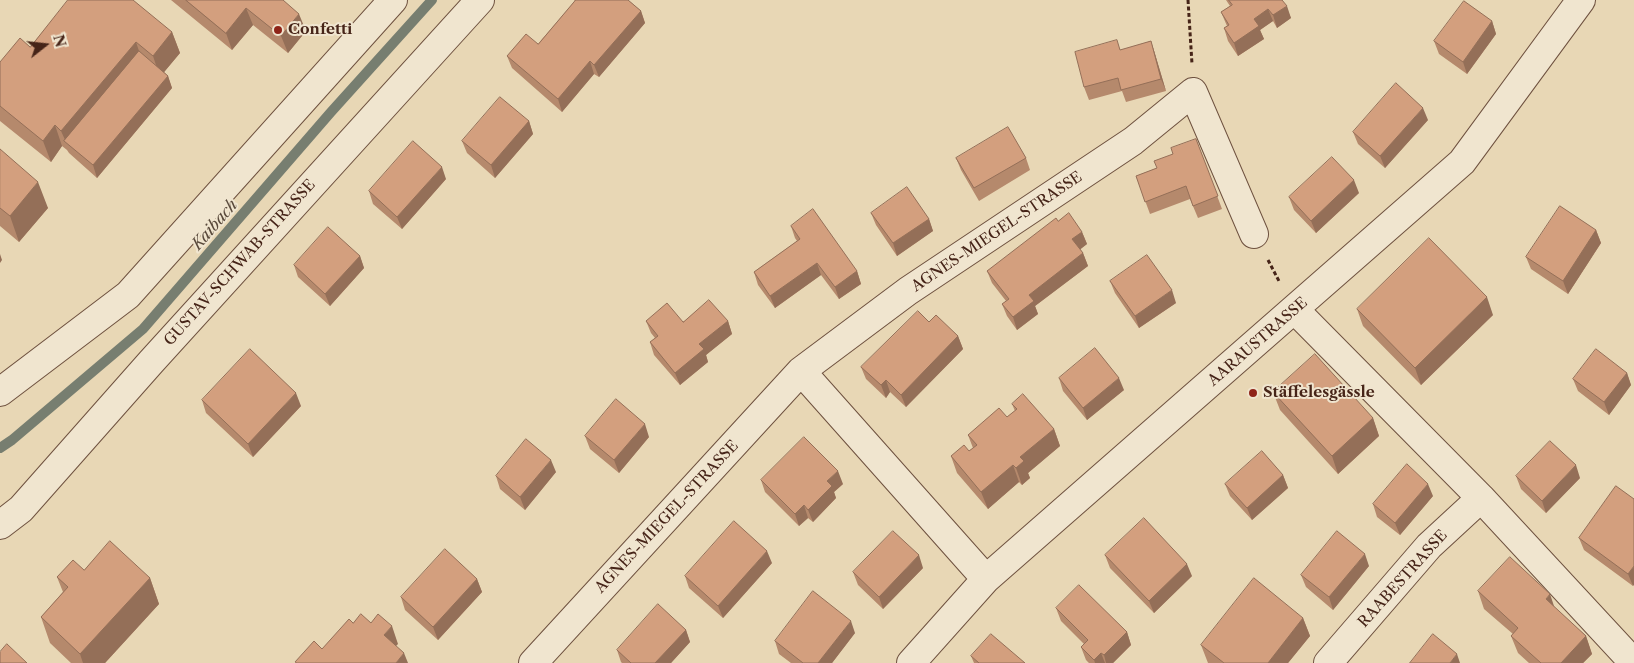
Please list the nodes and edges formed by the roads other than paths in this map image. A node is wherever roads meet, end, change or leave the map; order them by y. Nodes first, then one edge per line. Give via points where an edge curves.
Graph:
1 (393, 0) edge
2 (480, 0) edge
3 (1581, 0) edge
4 (1254, 234) road end
5 (1295, 310) junction
6 (801, 371) junction
7 (0, 392) edge
8 (1481, 498) junction
9 (0, 525) edge
10 (986, 579) junction
11 (533, 663) edge
12 (911, 663) edge
13 (1328, 663) edge
14 (1634, 663) edge

1 - 7 street via 128,295
2 - 9 street, GUSTAV-SCHWAB-STRASSE via 21,508
3 - 5 street, AARAUSTRASSE via 1462,162
4 - 6 street, AGNES-MIEGEL-STRASSE via 1193,92 1134,141 908,291
5 - 8 street
5 - 10 street, AARAUSTRASSE
6 - 10 street
6 - 11 street, AGNES-MIEGEL-STRASSE
8 - 13 street, RAABESTRASSE via 1429,546
8 - 14 street
10 - 12 street, AARAUSTRASSE

